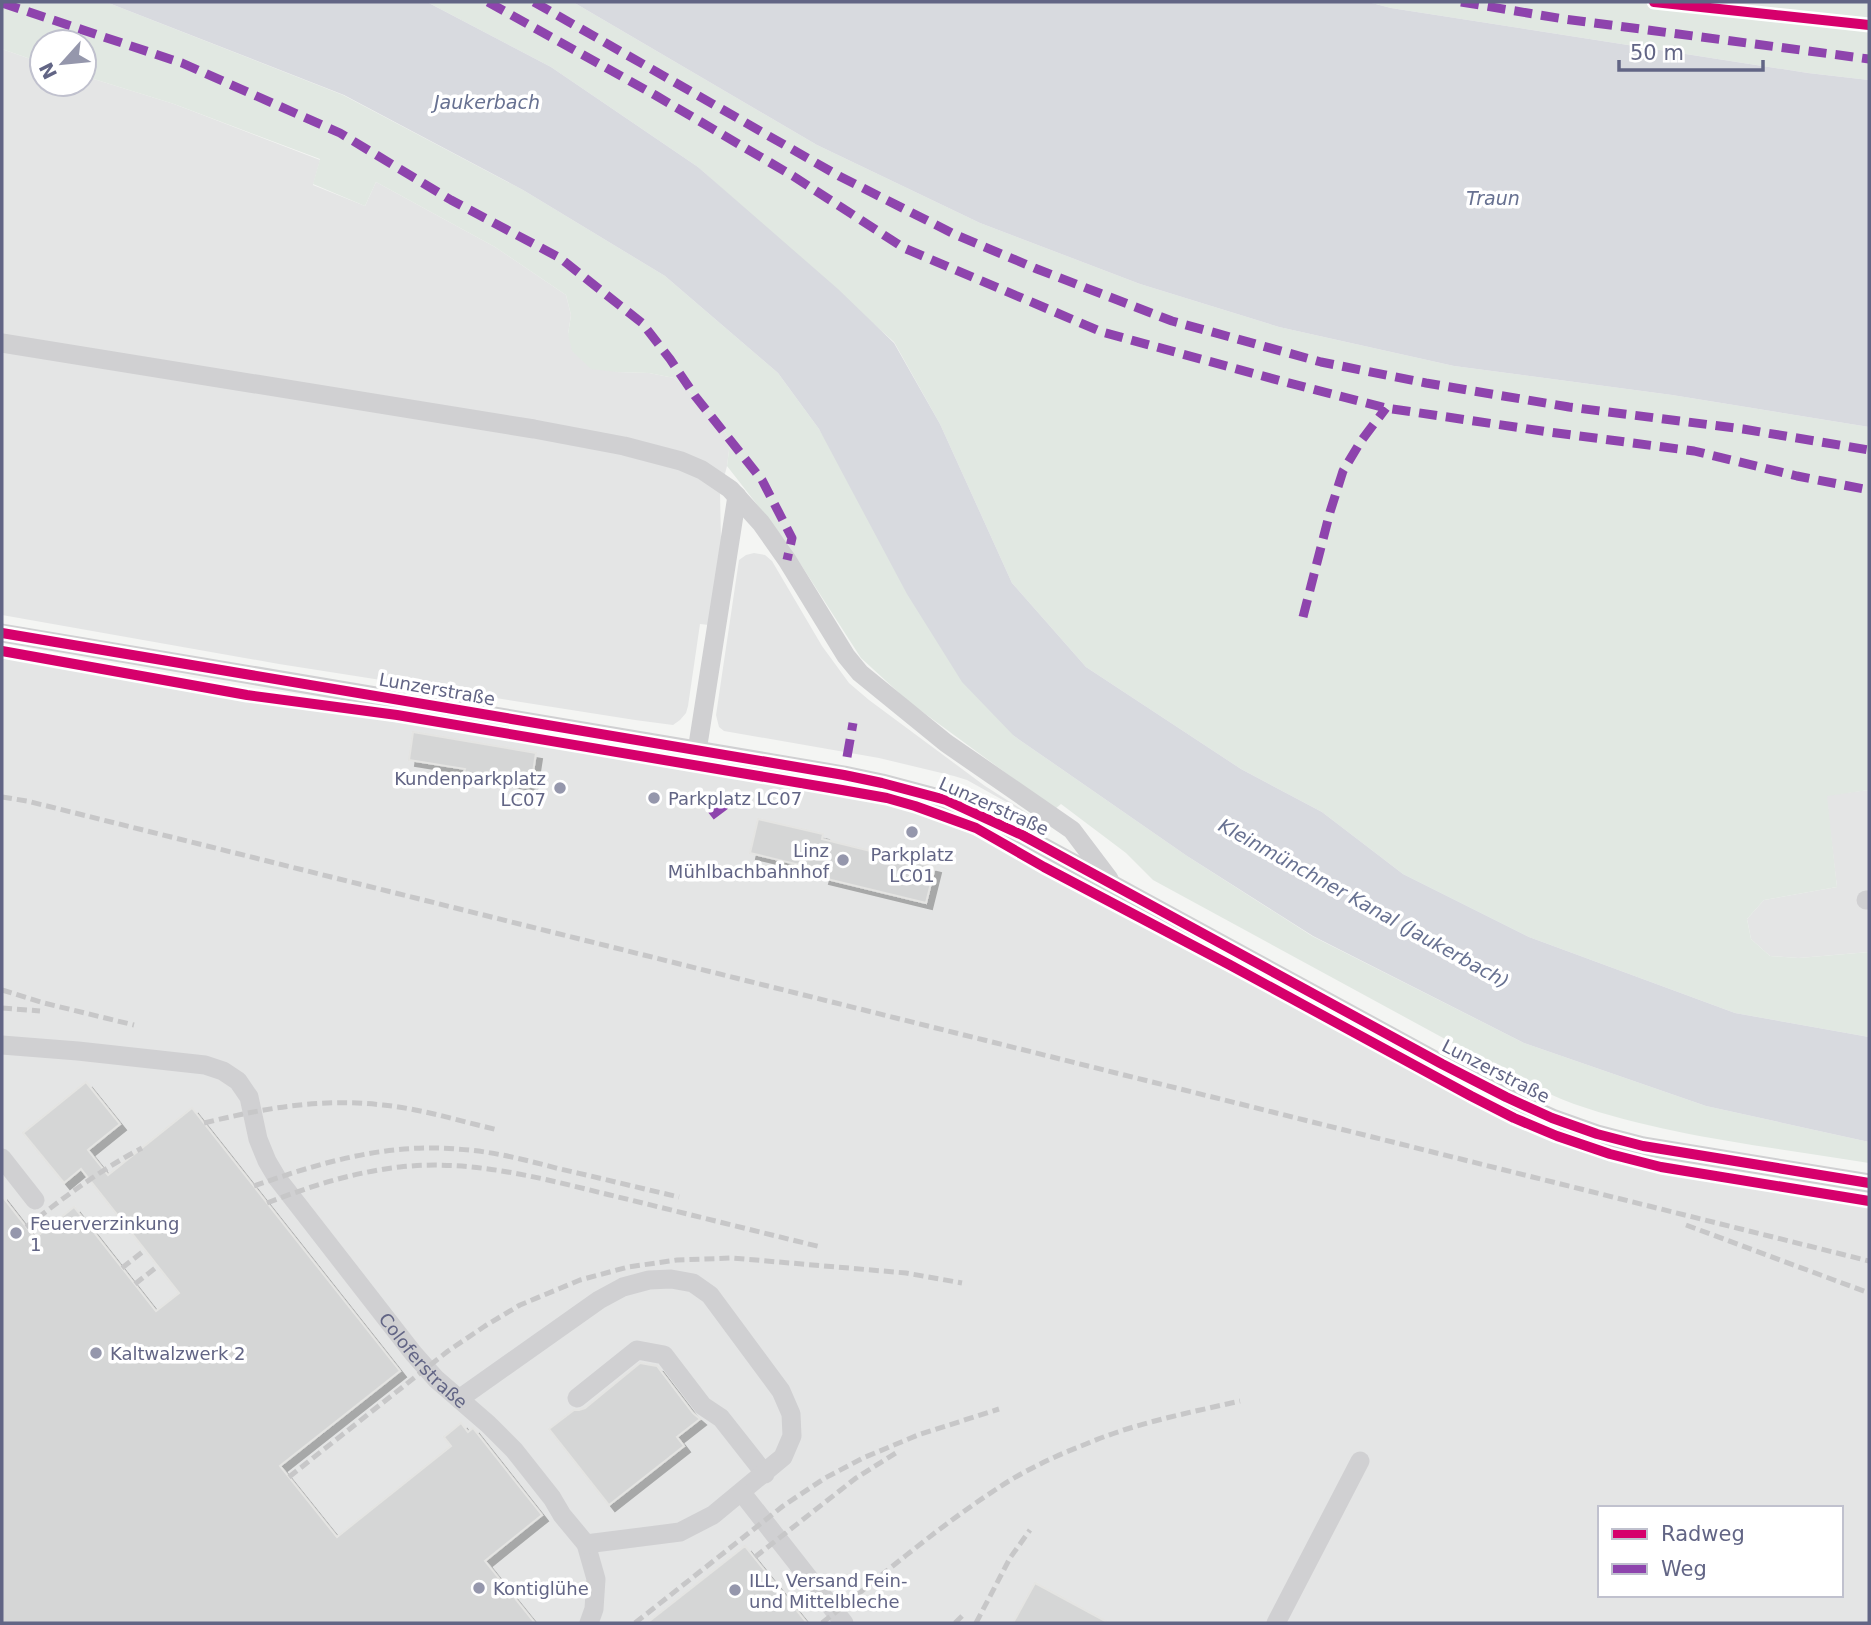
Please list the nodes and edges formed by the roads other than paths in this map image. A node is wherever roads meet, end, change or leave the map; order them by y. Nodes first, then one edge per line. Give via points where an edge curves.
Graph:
1 (2, 343) edge
2 (730, 490) junction
3 (2, 633) edge
4 (697, 751) junction
5 (1114, 885) junction
6 (2, 1045) edge
7 (2, 1158) edge
8 (1869, 1183) edge
9 (35, 1200) dead end
10 (577, 1398) dead end
11 (459, 1399) junction
12 (1360, 1461) dead end
13 (765, 1474) junction
14 (742, 1493) junction
15 (586, 1544) junction
16 (589, 1623) edge
17 (844, 1623) edge
18 (1276, 1623) edge

1 - 2 street via 624,446 681,461
2 - 4 street
2 - 5 street via 761,523 860,673 946,743 1072,830
3 - 4 street, Lunzerstraße
4 - 5 street, Lunzerstraße via 844,775 934,797 1022,835
5 - 8 street, Lunzerstraße via 1431,1058 1552,1118 1643,1146
6 - 11 street, Coloferstraße via 205,1065 238,1081 249,1097 258,1139 278,1178 413,1353
7 - 9 street
10 - 13 street via 637,1350 664,1356
11 - 13 street via 623,1287 649,1280 693,1283 710,1295 781,1391 791,1414 792,1436 783,1457
11 - 15 street, Coloferstraße via 513,1450
12 - 18 street
13 - 14 street
14 - 15 street via 713,1516 680,1532
14 - 17 street
15 - 16 street via 596,1579

